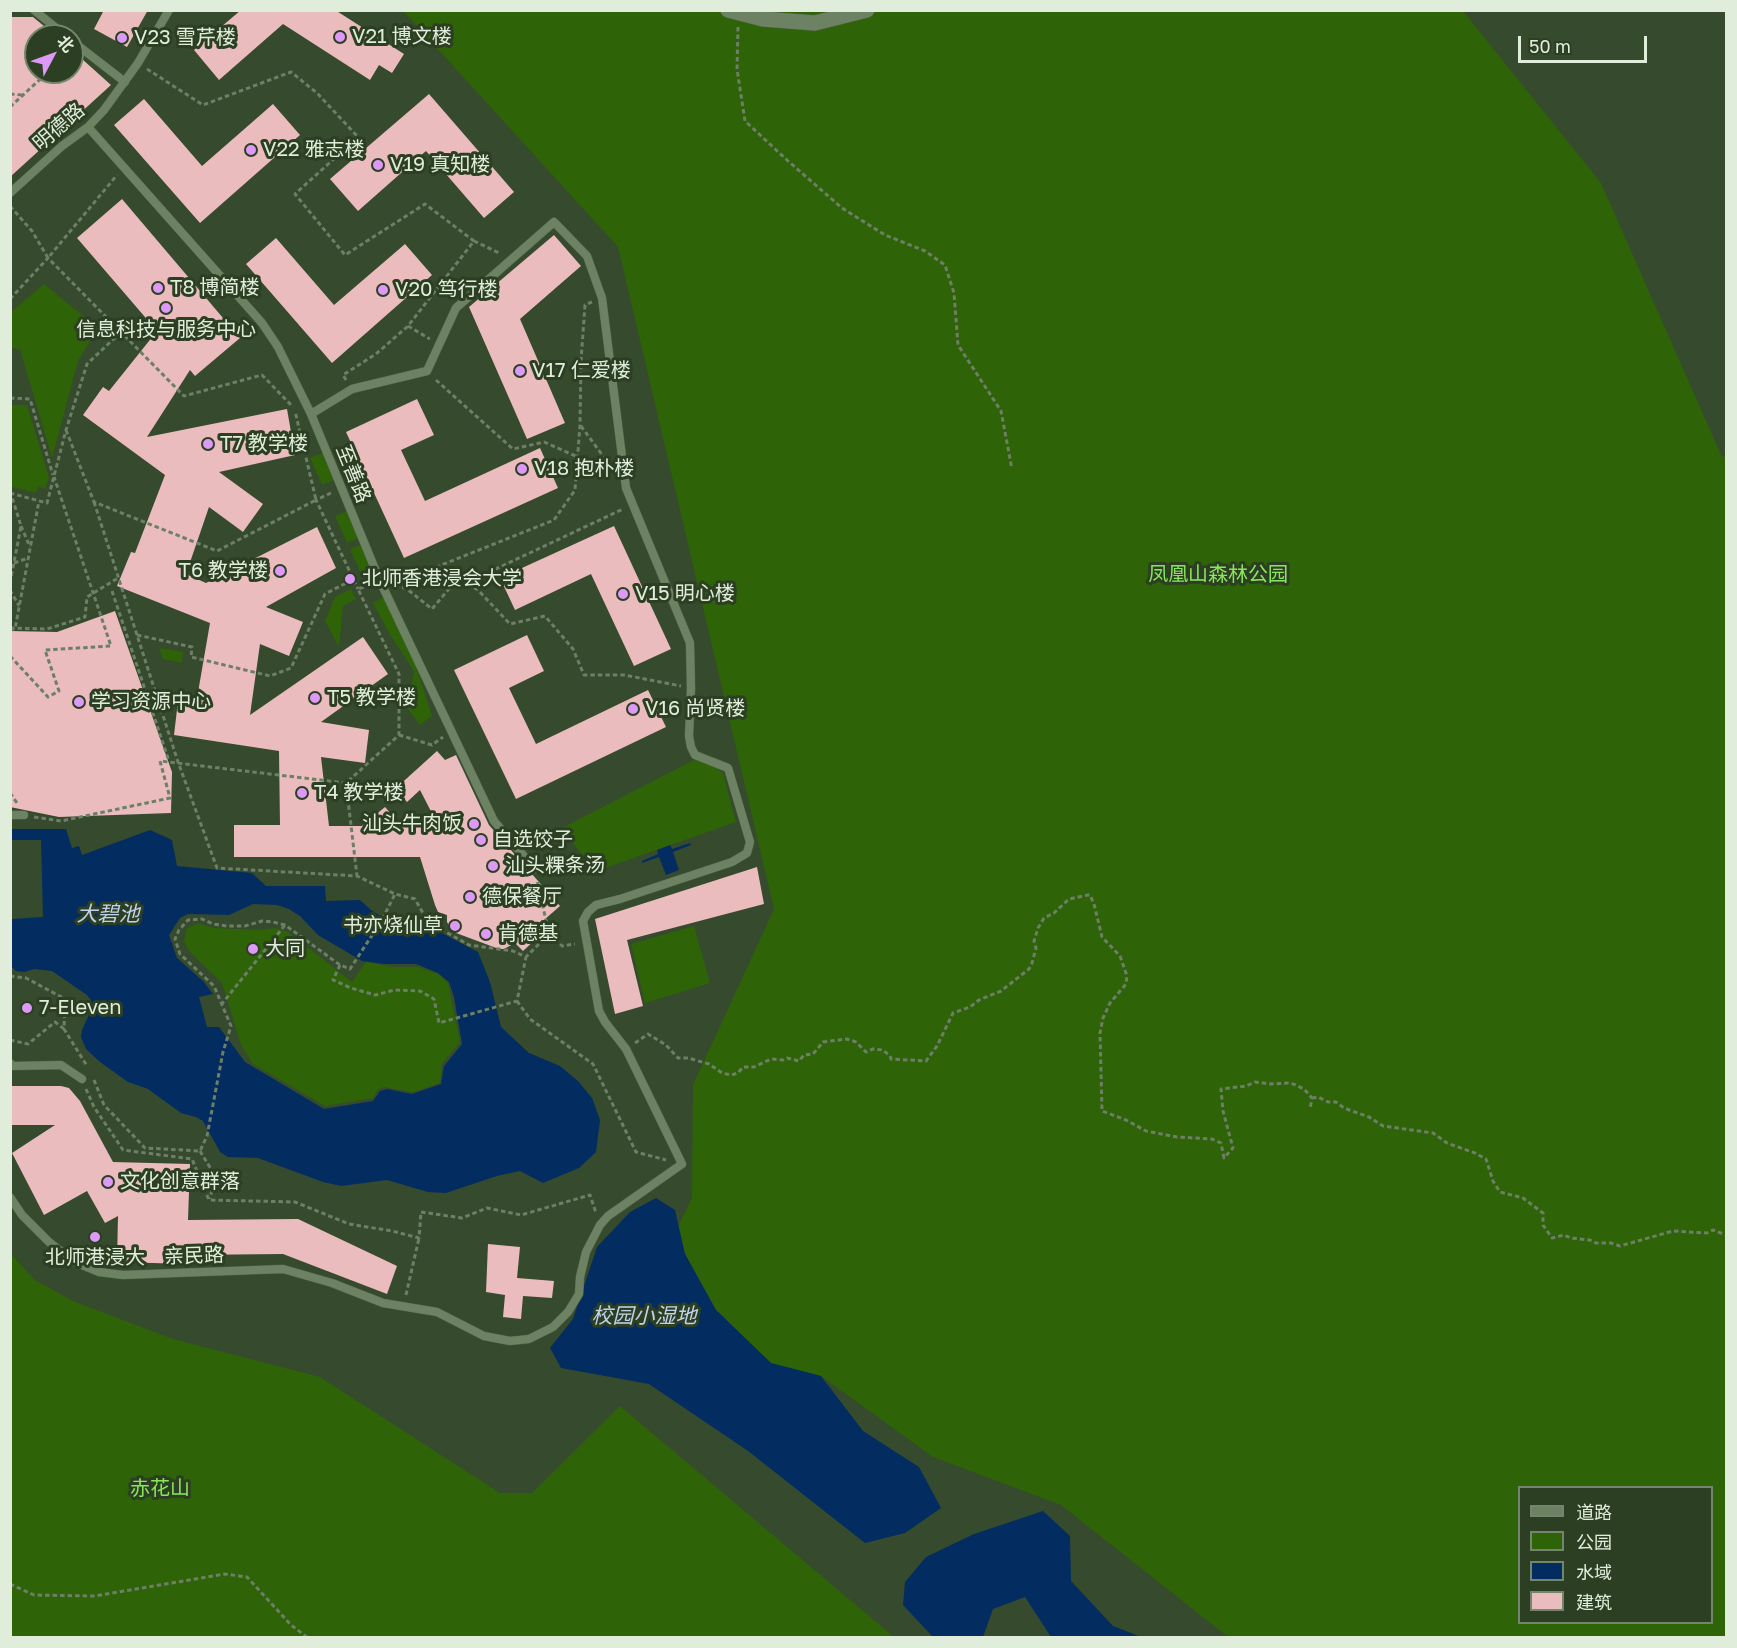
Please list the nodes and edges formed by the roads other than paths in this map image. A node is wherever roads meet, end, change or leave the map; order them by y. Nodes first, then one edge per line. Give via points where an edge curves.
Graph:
1 (34, 10) edge
2 (169, 10) edge
3 (867, 10) edge
4 (733, 12) edge
5 (51, 24) edge
6 (84, 50) edge
7 (125, 82) junction
8 (88, 127) junction
9 (10, 193) edge
10 (311, 414) junction
11 (10, 815) edge
12 (24, 815) road end
13 (535, 869) road end
14 (10, 1063) edge
15 (82, 1078) road end
16 (10, 1197) edge

1 - 5 lane
2 - 7 lane, 明德路
3 - 4 street via 814,23
6 - 7 lane
7 - 8 lane, 明德路
8 - 9 lane, 明德路
8 - 10 lane, 至善路 via 262,323
10 - 13 lane, 至善路 via 380,581 494,821
10 - 16 lane, 亲民路 via 352,389 427,372 456,308 554,222 587,256 602,298 626,488 690,643 691,747 696,755 728,768 750,842 747,853 732,862 597,905 583,921 598,1011 626,1048 682,1164 600,1225 586,1251 579,1294 568,1312 553,1327 529,1339 510,1341 484,1336 437,1312 383,1302 283,1269 123,1275 99,1272 75,1262 49,1242
11 - 12 lane
14 - 15 lane via 61,1065

